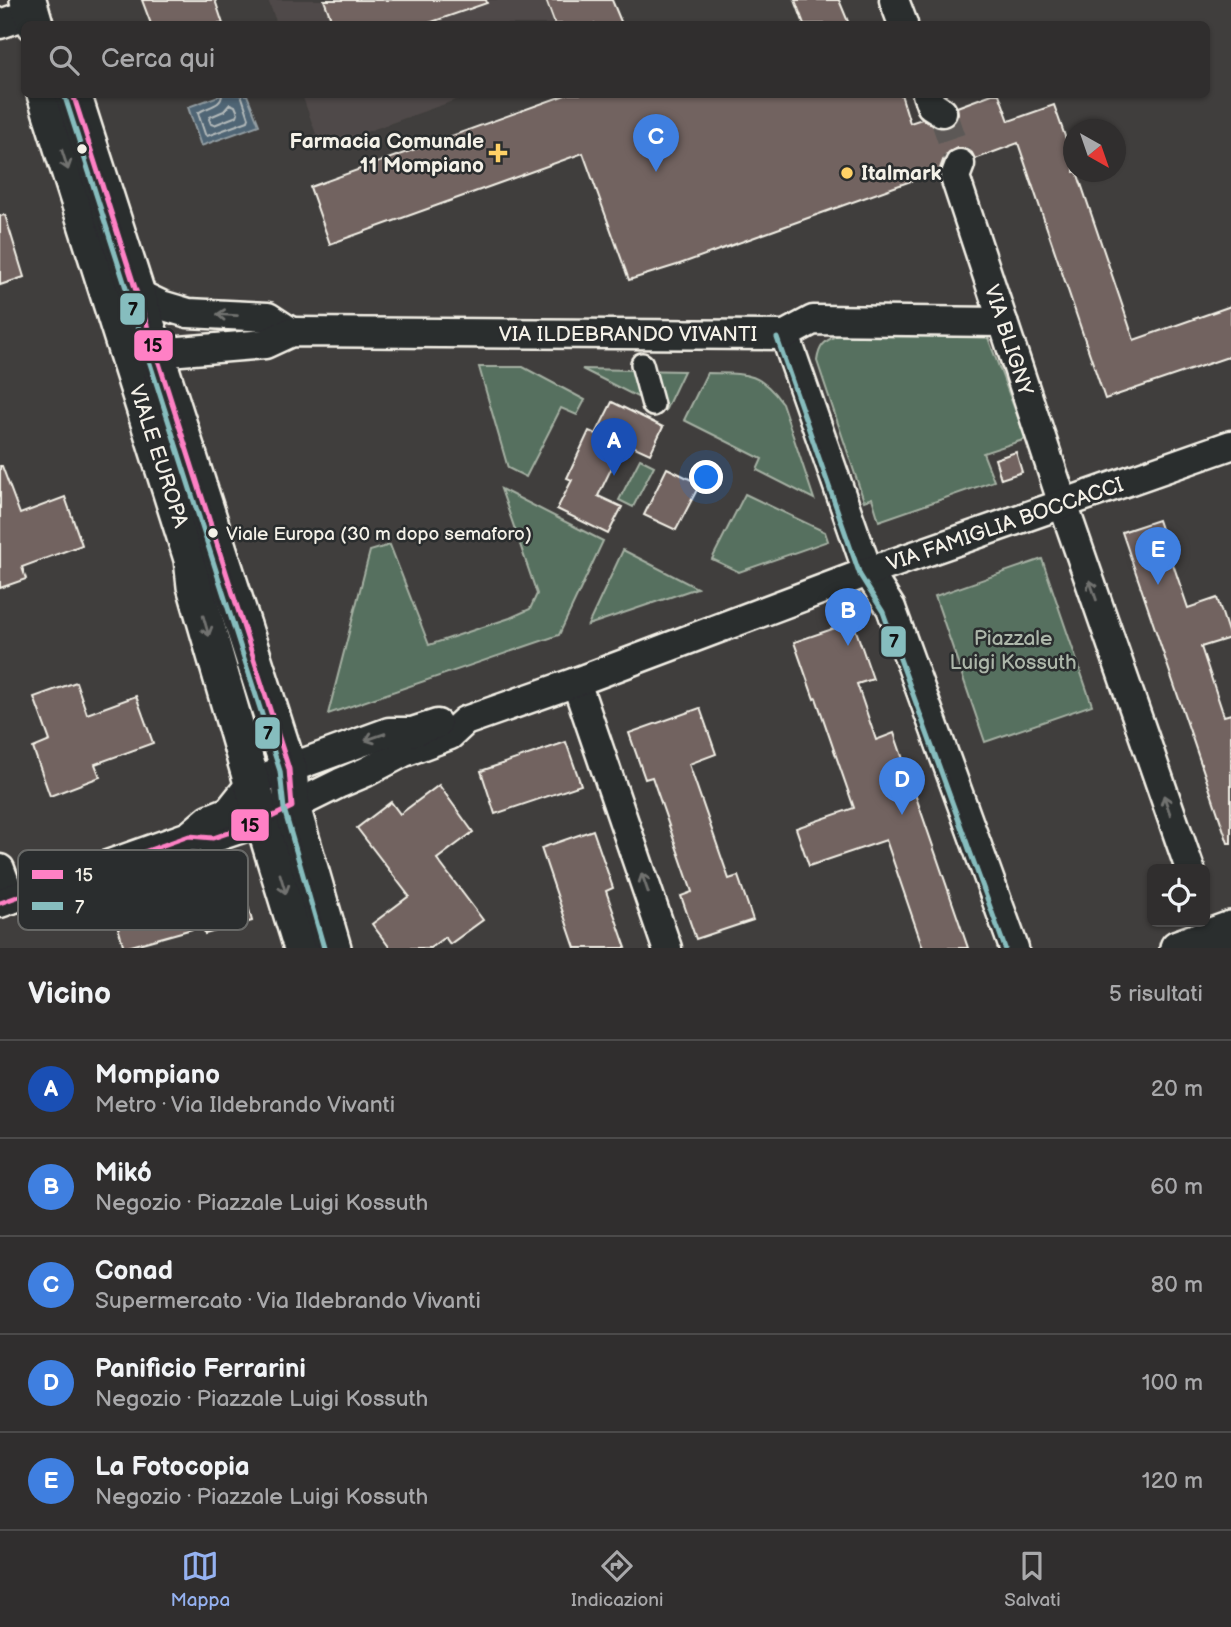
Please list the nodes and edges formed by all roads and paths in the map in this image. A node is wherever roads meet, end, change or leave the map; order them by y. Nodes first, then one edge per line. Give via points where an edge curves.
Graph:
1 (894, 0) edge
2 (901, 21) edge
3 (46, 98) edge
4 (74, 98) edge
5 (953, 170) tunnel mouth
6 (93, 246) junction
7 (138, 294) junction
8 (1003, 322) junction
9 (291, 332) junction
10 (785, 335) junction
11 (156, 353) junction
12 (642, 364) dead end
13 (653, 405) dead end
14 (1231, 445) edge
15 (1063, 504) junction
16 (868, 572) junction
17 (576, 682) junction
18 (465, 721) junction
19 (289, 769) junction
20 (252, 782) junction
21 (277, 814) junction
22 (189, 836) junction
23 (149, 850) edge
24 (1188, 864) edge
25 (0, 869) edge
26 (5, 901) edge
27 (1216, 926) edge
28 (302, 948) edge
29 (333, 948) edge
30 (667, 948) edge
31 (1014, 948) edge
32 (1178, 948) edge

1 - 2 street
3 -> 6 street, VIALE EUROPA
4 - 7 street, VIALE EUROPA
5 - 8 street, VIA BLIGNY
6 - 11 street via 110,261 132,336
6 -> 20 street, VIALE EUROPA via 192,559 195,586
9 -> 7 street, VIA ILDEBRANDO VIVANTI via 268,317 188,313
7 - 11 street, VIALE EUROPA
8 - 10 street, VIA ILDEBRANDO VIVANTI via 813,320
8 - 15 street, VIA BLIGNY
9 - 10 street, VIA ILDEBRANDO VIVANTI
9 - 11 street, VIA ILDEBRANDO VIVANTI via 265,344
10 - 16 street
11 - 19 street, VIALE EUROPA
12 - 13 street
14 - 15 street, VIA FAMIGLIA BOCCACCI
15 - 16 street, VIA FAMIGLIA BOCCACCI
24 -> 15 street
16 - 17 street, VIA FAMIGLIA BOCCACCI
16 - 31 street via 891,608
17 - 18 street, VIA FAMIGLIA BOCCACCI
30 -> 17 street
18 -> 19 street, VIA FAMIGLIA BOCCACCI via 453,719 412,732 389,732
18 - 21 street, VIA FAMIGLIA BOCCACCI via 450,735 404,752
19 - 20 street, VIA FAMIGLIA BOCCACCI
19 - 21 street, VIALE EUROPA
20 - 21 street, VIALE EUROPA
20 - 22 street, VIA FAMIGLIA BOCCACCI via 229,811 209,819
21 - 22 street, VIA FAMIGLIA BOCCACCI via 214,838
21 -> 28 street
21 - 29 street
22 - 23 street, VIA FAMIGLIA BOCCACCI
25 - 26 street
27 - 32 street

